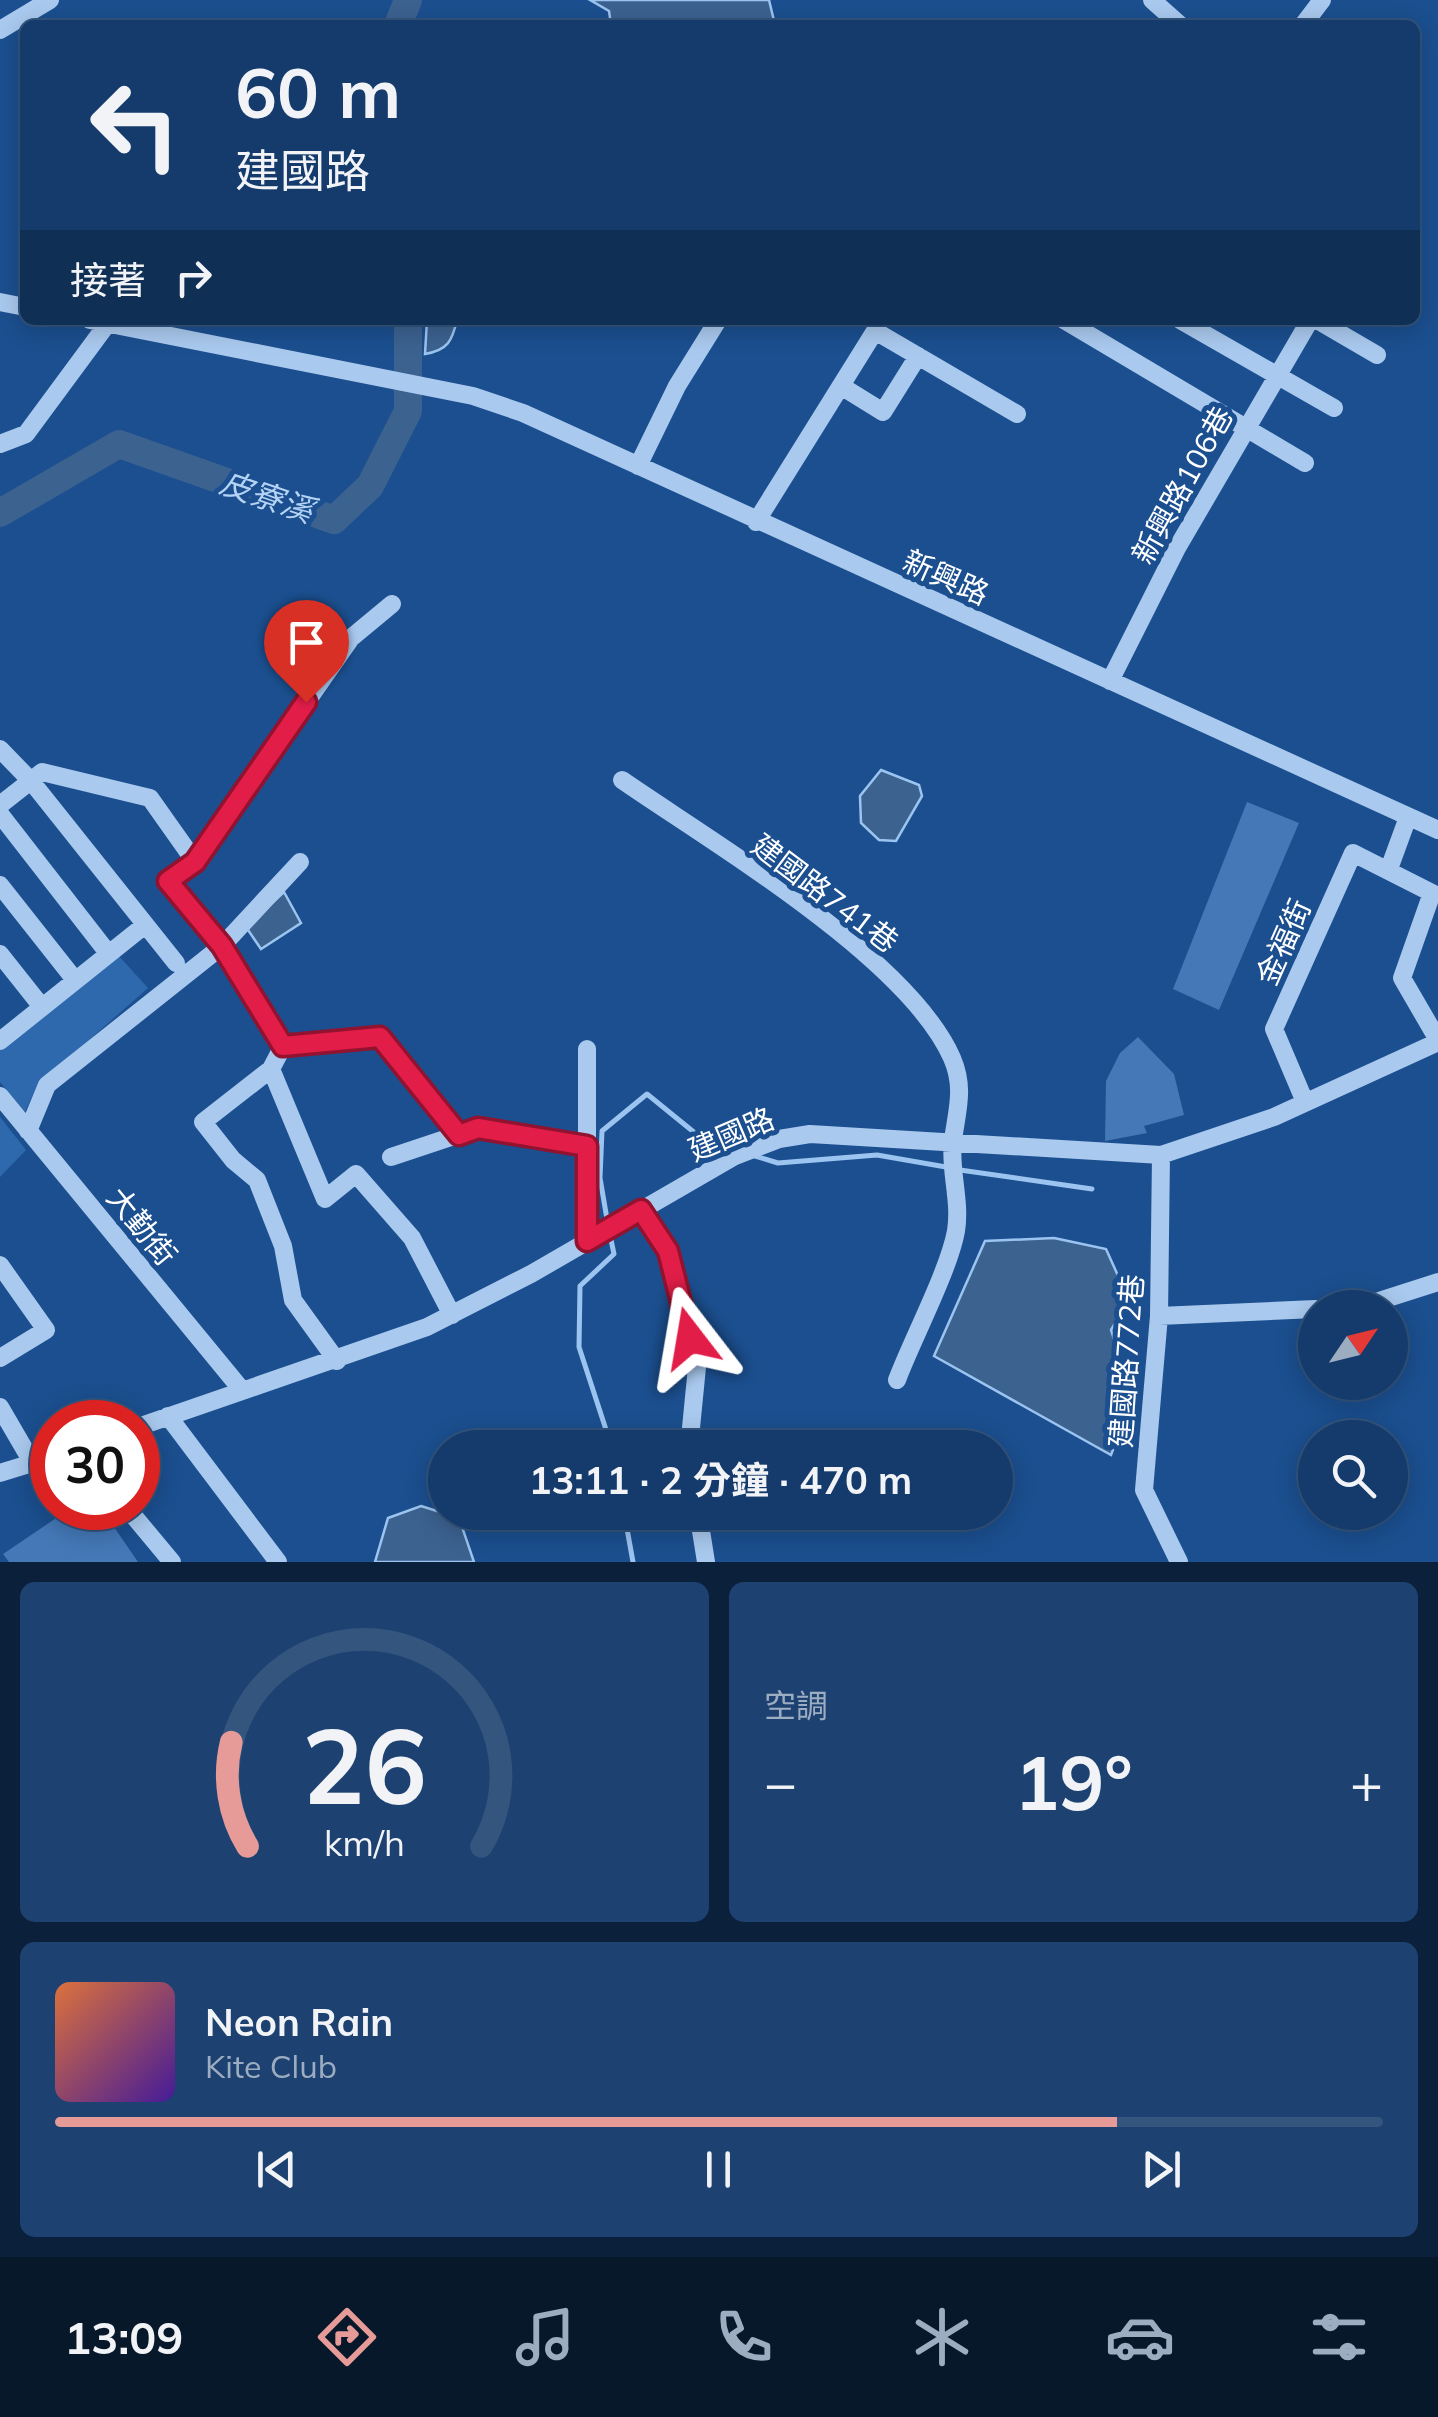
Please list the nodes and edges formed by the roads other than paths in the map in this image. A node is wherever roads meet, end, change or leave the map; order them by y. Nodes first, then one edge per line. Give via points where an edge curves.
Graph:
1 (50, 0) edge
2 (1152, 0) edge
3 (1322, 0) edge
4 (1174, 20) edge
5 (1307, 20) edge
6 (0, 30) edge
7 (97, 325) edge
8 (114, 325) edge
9 (715, 325) edge
10 (1072, 325) edge
11 (1098, 325) edge
12 (1189, 325) edge
13 (1311, 325) edge
14 (1323, 325) edge
15 (1090, 336) junction
16 (1377, 355) dead end
17 (918, 356) junction
18 (1276, 376) junction
19 (841, 386) junction
20 (1334, 408) dead end
21 (1018, 414) dead end
22 (1245, 428) junction
23 (0, 444) edge
24 (1305, 463) dead end
25 (638, 466) junction
26 (756, 522) junction
27 (392, 604) dead end
28 (1110, 681) junction
29 (0, 749) edge
30 (622, 780) dead end
31 (31, 781) junction
32 (0, 805) edge
33 (0, 814) edge
34 (1408, 817) junction
35 (1438, 830) edge
36 (191, 856) dead end
37 (300, 862) dead end
38 (1388, 869) junction
39 (0, 884) edge
40 (145, 926) junction
41 (222, 946) junction
42 (108, 953) junction
43 (0, 954) edge
44 (176, 963) dead end
45 (75, 980) junction
46 (42, 1007) junction
47 (3, 1032) edge
48 (1438, 1041) edge
49 (283, 1046) junction
50 (586, 1048) dead end
51 (271, 1069) junction
52 (0, 1096) edge
53 (1306, 1102) junction
54 (28, 1131) junction
55 (459, 1135) junction
56 (952, 1142) junction
57 (587, 1146) junction
58 (1162, 1155) junction
59 (391, 1157) dead end
60 (641, 1210) junction
61 (602, 1232) junction
62 (0, 1265) edge
63 (1438, 1282) edge
64 (1408, 1292) edge
65 (1298, 1310) edge
66 (452, 1315) junction
67 (1159, 1316) junction
68 (0, 1358) edge
69 (337, 1361) junction
70 (896, 1380) dead end
71 (241, 1390) junction
72 (0, 1408) edge
73 (168, 1416) junction
74 (160, 1419) edge
75 (691, 1430) edge
76 (30, 1459) edge
77 (30, 1463) edge
78 (0, 1473) edge
79 (146, 1530) edge
80 (701, 1530) edge
81 (172, 1562) edge
82 (278, 1562) edge
83 (706, 1562) edge
84 (1179, 1562) edge

1 - 6 street
2 - 4 street
3 - 5 street
7 - 23 street via 26,434
8 - 25 street, 新興路 via 427,387 524,413
9 - 25 street
10 - 15 street
11 - 15 street
12 - 18 street
13 - 18 street, 新興路106巷
14 - 16 street
15 - 22 street
17 - 19 street via 875,331
17 - 19 street via 883,412
17 - 21 street
18 - 20 street
18 - 22 street, 新興路106巷
19 - 26 street
22 - 24 street
22 - 28 street, 新興路106巷
25 - 26 street, 新興路
26 - 28 street, 新興路
27 - 41 street via 351,638 195,862 168,881
28 - 34 street, 新興路
29 - 31 street
30 - 56 street, 建國路741巷 via 887,972 953,1060 962,1108
31 - 32 street
31 - 36 street via 42,772 150,798
31 - 40 street
33 - 42 street
34 - 35 street, 新興路
34 - 38 street
37 - 41 street
38 - 48 street via 1432,892 1402,978
38 - 53 street, 金福街 via 1352,852 1274,1029
39 - 45 street
40 - 42 street
40 - 44 street
41 - 49 street
41 - 54 street via 47,1085
42 - 45 street
43 - 46 street
45 - 46 street
46 - 47 street
48 - 53 street, 建國路
49 - 51 street
49 - 55 street via 380,1037
50 - 57 street
51 - 66 street via 325,1199 356,1174 412,1238
51 - 69 street via 203,1122 257,1180 283,1246 293,1300
52 - 54 street, 大勤街
53 - 58 street, 建國路
54 - 71 street, 大勤街
55 - 57 street via 478,1128
55 - 59 street
56 - 58 street, 建國路
56 - 60 street, 建國路 via 810,1134 744,1153
56 - 70 street, 建國路741巷 via 956,1232
57 - 61 street
58 - 67 street, 建國路772巷
60 - 61 street, 建國路
60 - 75 street via 668,1251 697,1367
61 - 66 street, 建國路
62 - 68 street via 46,1330
63 - 64 street
65 - 67 street
66 - 69 street, 建國路
67 - 84 street, 建國路772巷 via 1144,1490
69 - 71 street, 建國路
71 - 73 street, 建國路
72 - 76 street
73 - 74 street, 建國路
73 - 82 street
77 - 78 street
79 - 81 street
80 - 83 street

